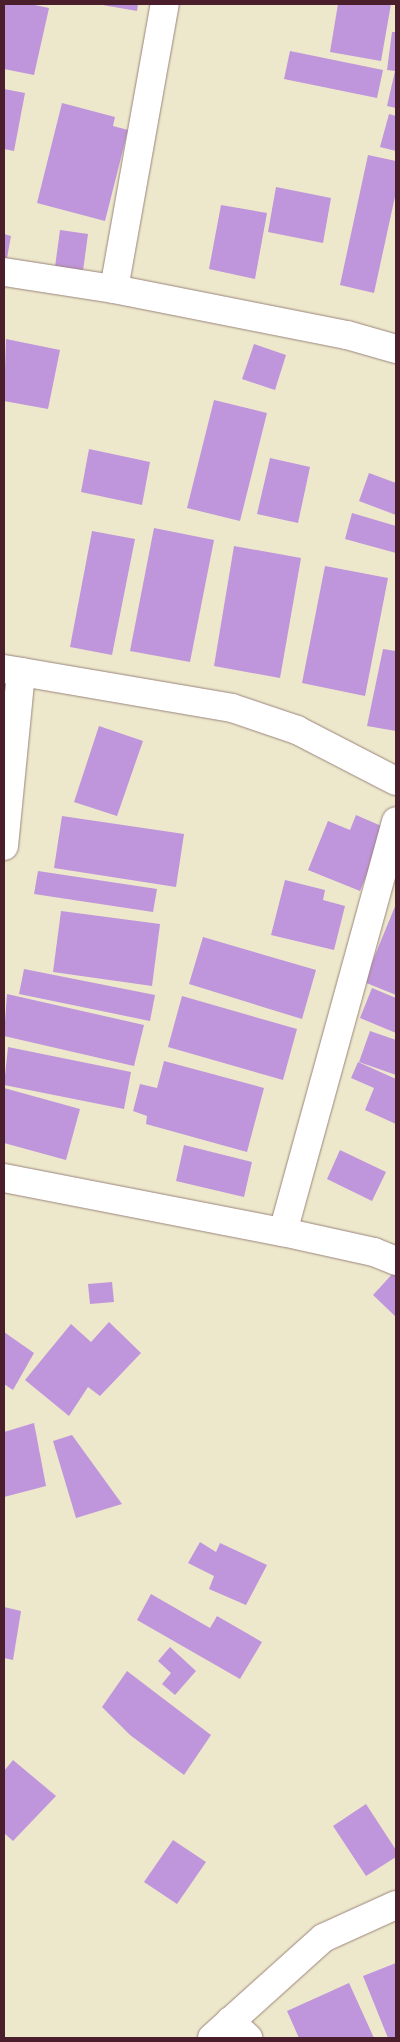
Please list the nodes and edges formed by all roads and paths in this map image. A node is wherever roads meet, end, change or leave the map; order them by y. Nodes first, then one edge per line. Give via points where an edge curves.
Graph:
1 (165, 4) edge
2 (4, 272) edge
3 (114, 289) junction
4 (396, 349) edge
5 (13, 671) edge
6 (396, 781) edge
7 (396, 821) edge
8 (4, 846) edge
9 (4, 1178) edge
10 (282, 1232) junction
11 (396, 1261) edge
12 (396, 1905) edge
13 (230, 2033) edge

1 - 3 street
2 - 3 street
3 - 4 street via 347,335
5 - 6 street via 232,708 297,730
5 - 8 street
7 - 10 street
9 - 10 street
10 - 11 street via 374,1252
12 - 13 street via 323,1938

